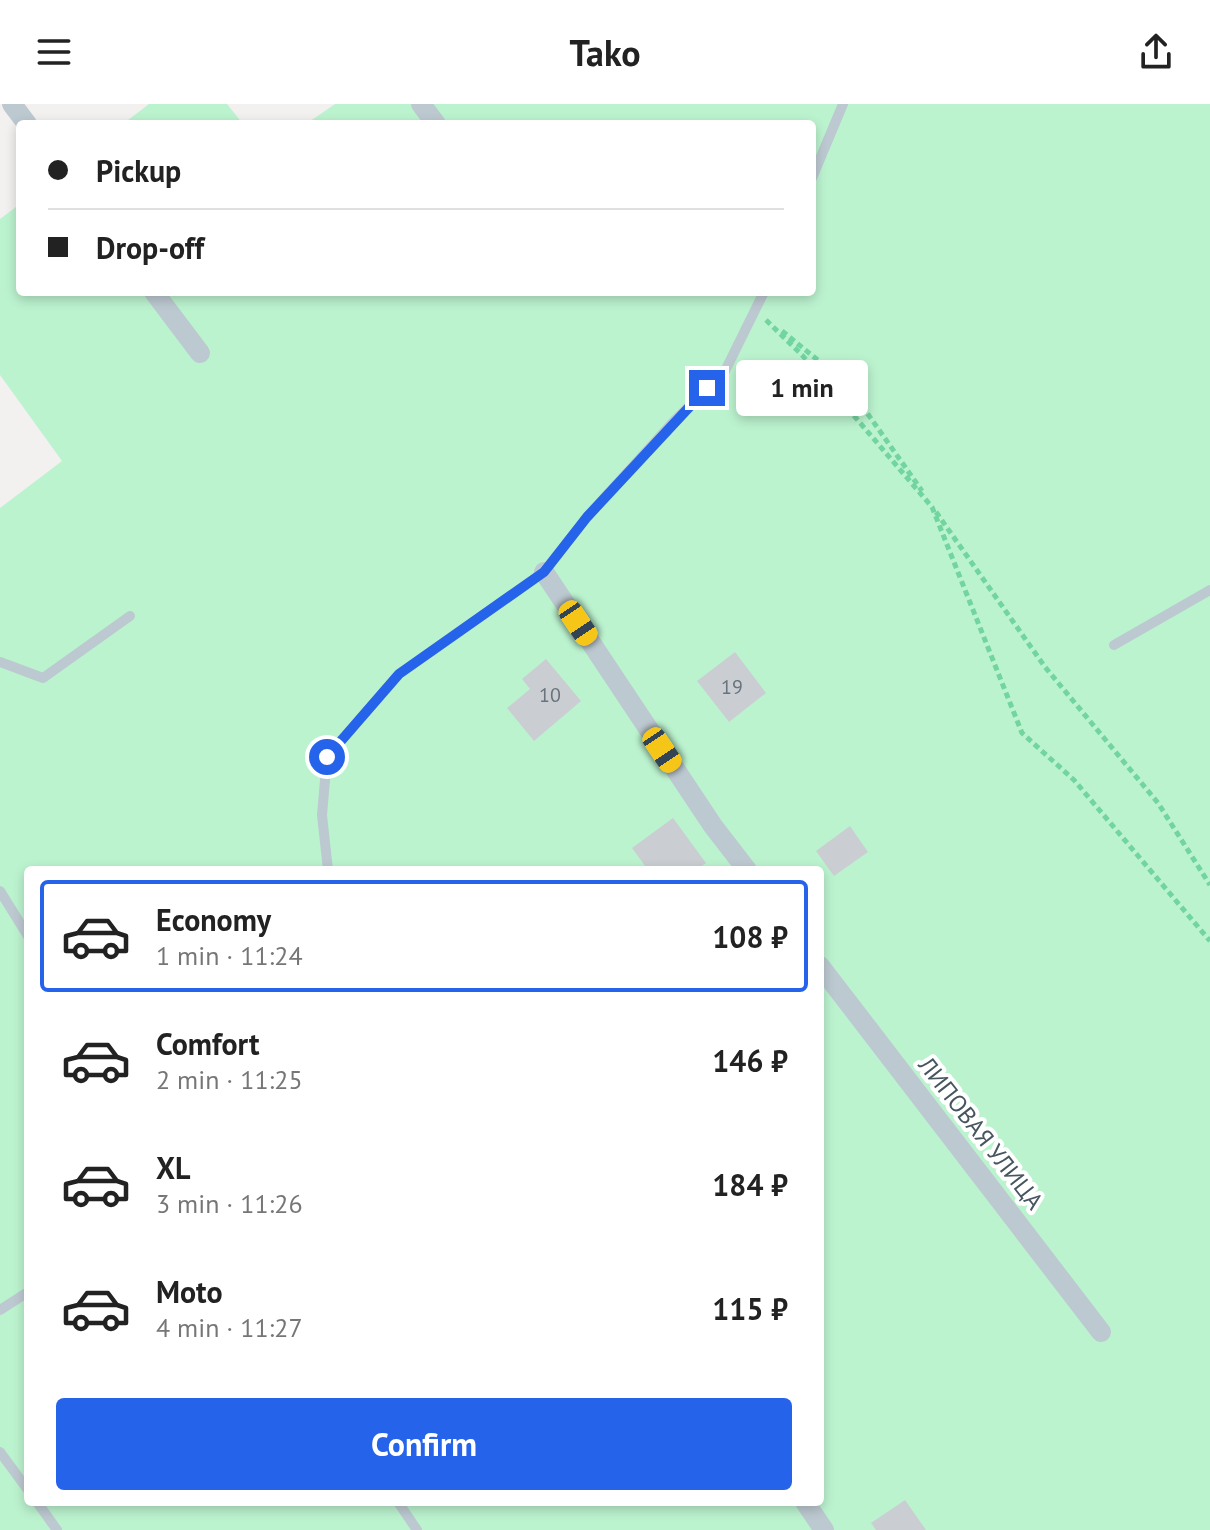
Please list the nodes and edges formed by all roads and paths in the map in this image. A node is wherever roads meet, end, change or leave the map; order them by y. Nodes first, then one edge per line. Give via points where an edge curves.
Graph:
1 (843, 104) edge
2 (816, 168) edge
3 (157, 296) edge
4 (762, 296) edge
5 (756, 311) junction
6 (200, 353) dead end
7 (544, 572) junction
8 (1210, 590) edge
9 (130, 616) dead end
10 (1114, 645) dead end
11 (0, 662) edge
12 (328, 866) edge
13 (744, 866) edge
14 (1210, 885) edge
15 (0, 891) edge
16 (24, 930) edge
17 (1210, 941) edge
18 (824, 971) edge
19 (24, 1295) edge
20 (0, 1310) edge
21 (1101, 1332) dead end
22 (0, 1452) edge
23 (24, 1485) edge
24 (40, 1506) edge
25 (401, 1506) edge
26 (808, 1506) edge
27 (57, 1530) edge
28 (417, 1530) edge
29 (824, 1530) edge

1 - 2 lane
3 - 6 street
4 - 5 lane
5 - 7 lane via 725,371 598,505
5 - 14 path via 846,383 1045,667 1158,803
5 - 17 path via 802,355 932,507 1022,733 1074,780
7 - 12 lane via 399,674 327,757 322,815
7 - 13 street
8 - 10 lane
9 - 11 lane via 43,678
15 - 16 lane
18 - 21 street, ЛИПОВАЯ УЛИЦА
19 - 20 lane
22 - 23 lane
24 - 27 lane
25 - 28 lane
26 - 29 street

